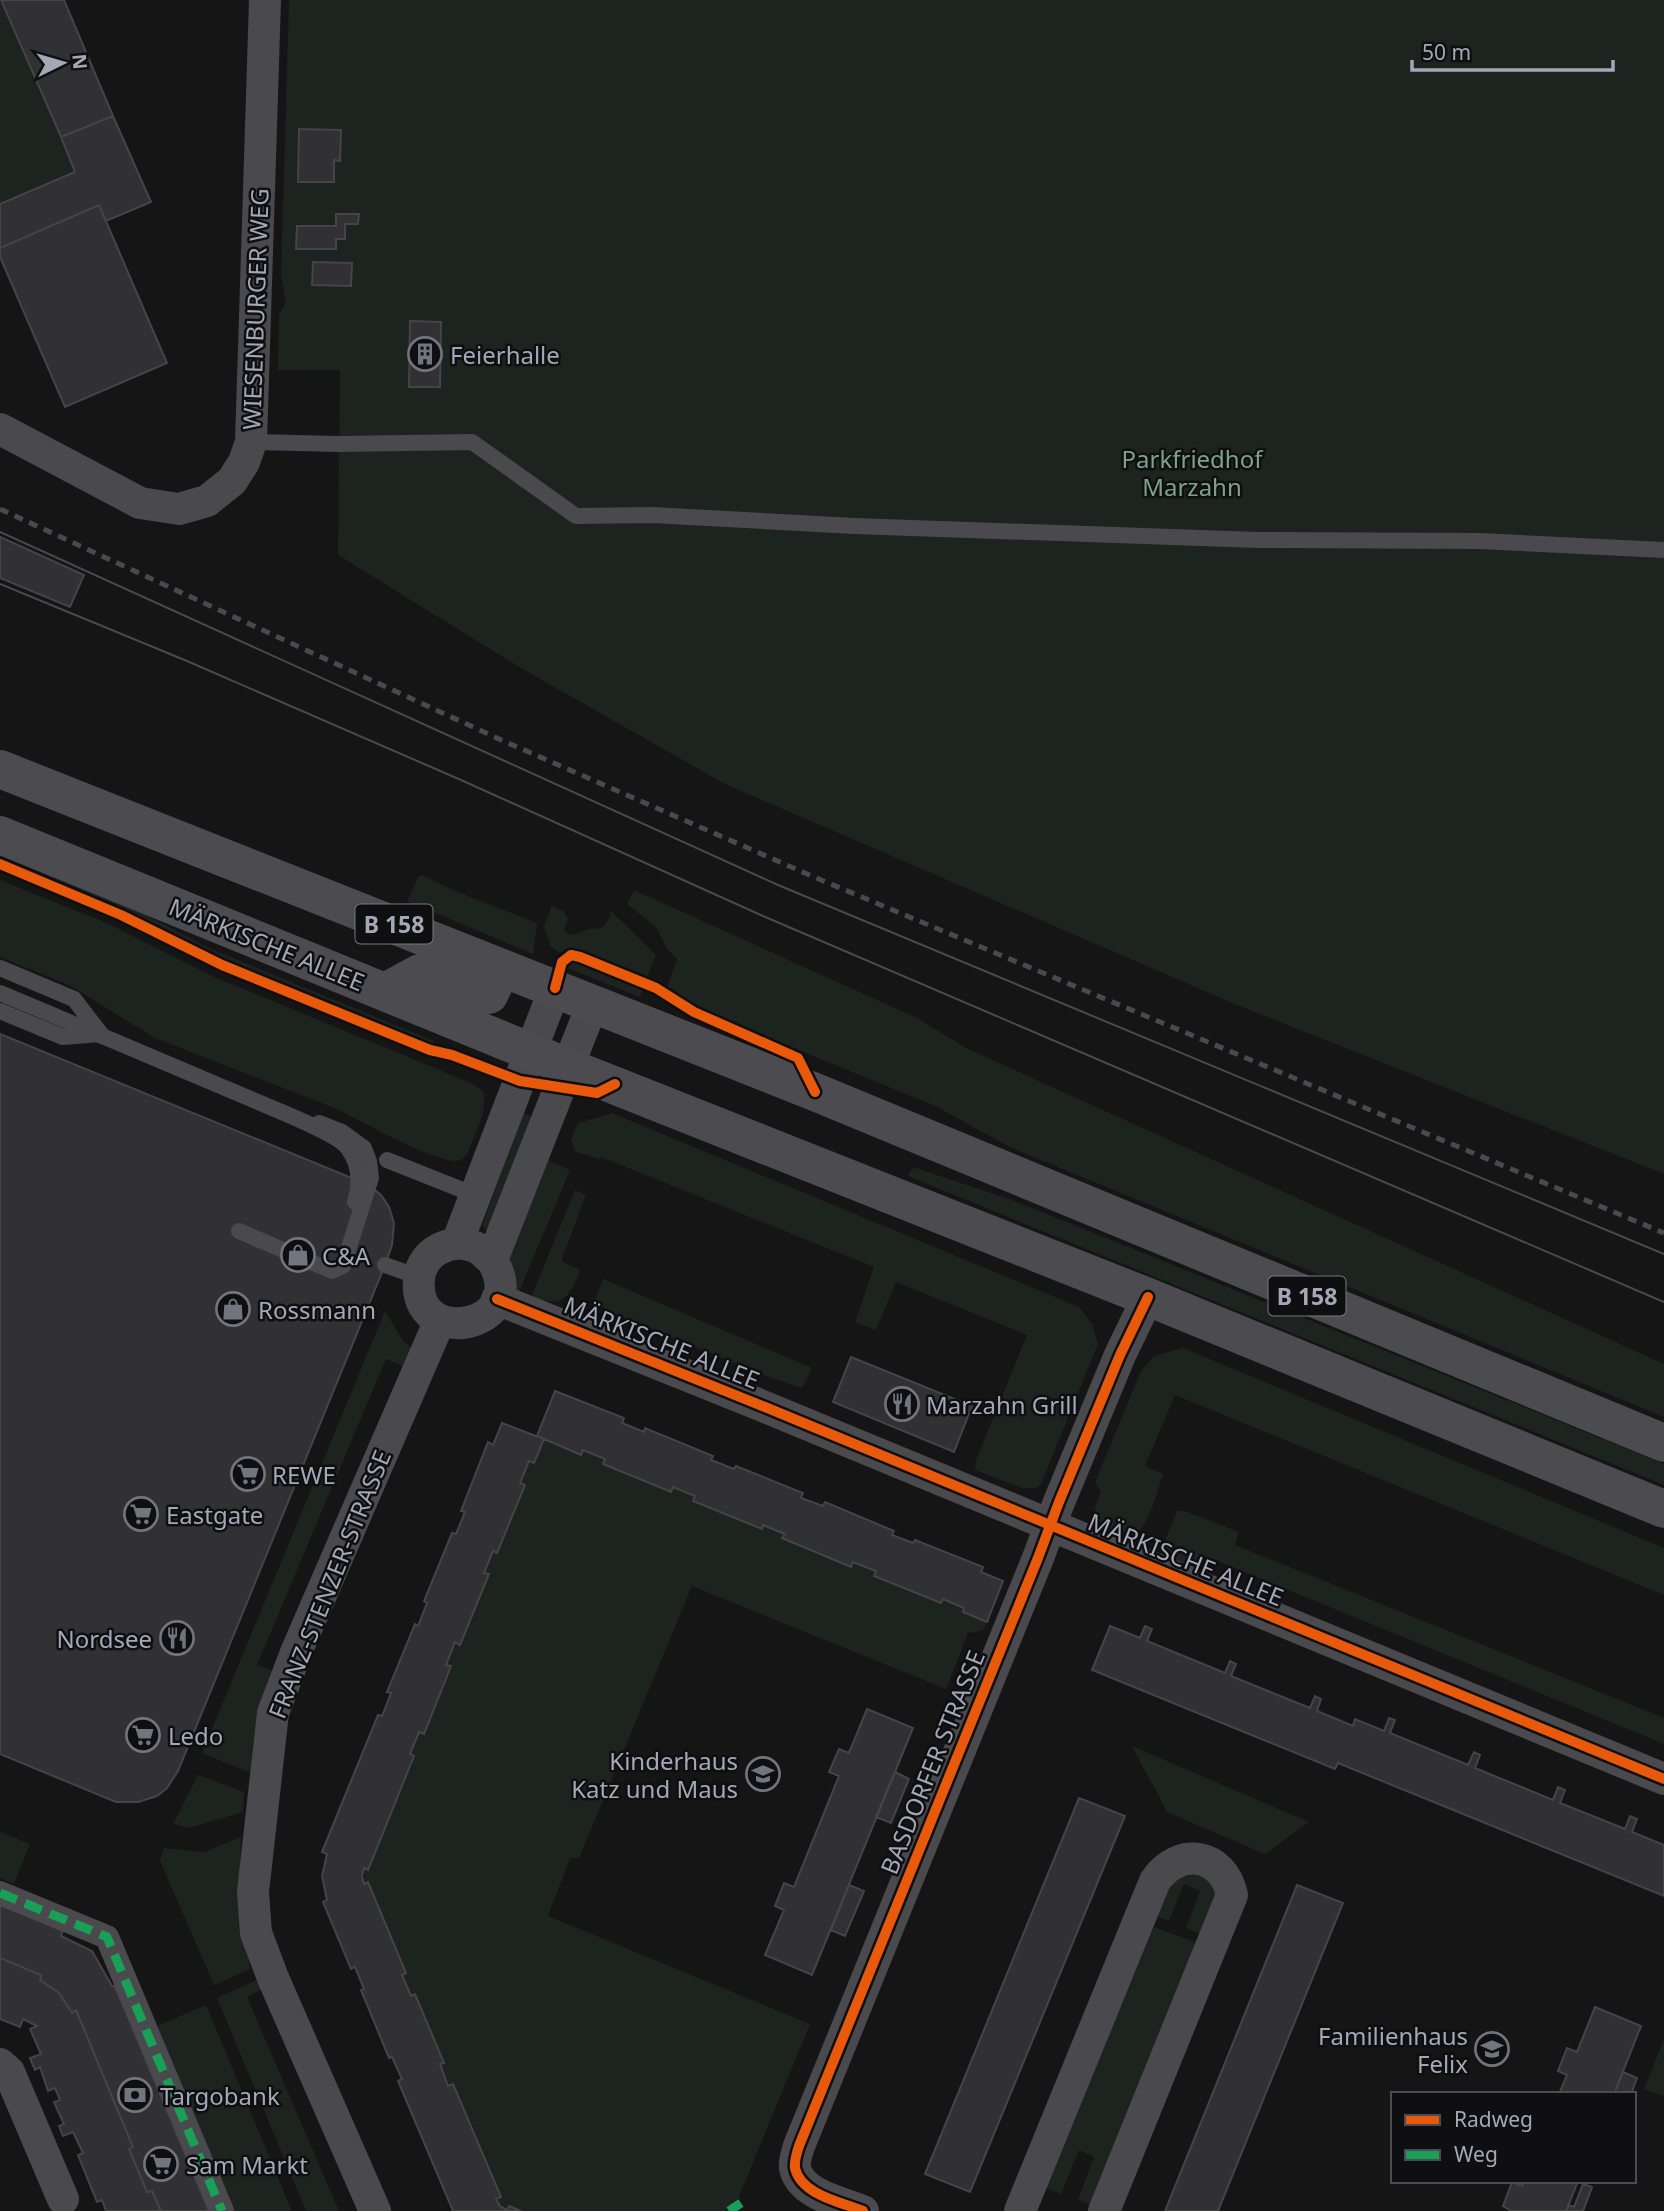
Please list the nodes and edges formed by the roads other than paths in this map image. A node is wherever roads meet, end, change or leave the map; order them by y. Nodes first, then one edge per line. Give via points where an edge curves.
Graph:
1 (265, 0) edge
2 (0, 429) edge
3 (251, 442) junction
4 (1664, 550) edge
5 (0, 769) edge
6 (0, 835) edge
7 (0, 968) edge
8 (502, 968) junction
9 (555, 988) junction
10 (385, 992) junction
11 (0, 993) edge
12 (593, 1003) junction
13 (0, 1011) edge
14 (101, 1034) junction
15 (531, 1051) junction
16 (569, 1067) junction
17 (387, 1160) dead end
18 (475, 1195) junction
19 (355, 1202) dead end
20 (239, 1231) dead end
21 (457, 1243) junction
22 (492, 1260) junction
23 (385, 1265) dead end
24 (419, 1278) junction
25 (1148, 1297) junction
26 (498, 1298) junction
27 (440, 1320) junction
28 (1664, 1443) edge
29 (1664, 1509) edge
30 (1050, 1526) junction
31 (1664, 1779) edge
32 (0, 1893) edge
33 (0, 2064) edge
34 (62, 2205) edge
35 (222, 2211) edge
36 (375, 2211) edge
37 (863, 2211) edge
38 (1020, 2211) edge
39 (1104, 2211) edge

1 - 3 street, WIESENBURGER WEG
2 - 3 street, WIESENBURGER WEG via 140,503 179,509 207,501 232,481
3 - 4 lane via 472,442 576,516
5 - 8 main road, B 158
6 - 10 main road, MÄRKISCHE ALLEE / B 158
7 - 14 lane via 74,999
8 - 9 main road, B 158
8 - 10 main road via 488,995 420,972
9 - 12 main road, B 158
9 - 15 street
10 - 15 main road, MÄRKISCHE ALLEE / B 158
11 - 19 lane, bridge via 337,1139 346,1145 359,1174
12 - 16 street
12 - 28 main road, B 158
13 - 14 lane via 63,1037
14 - 20 lane via 342,1132 364,1148 371,1178 346,1261 338,1270
15 - 16 main road, MÄRKISCHE ALLEE / B 158
15 - 18 street
16 - 22 street
16 - 25 main road, MÄRKISCHE ALLEE / B 158
17 - 18 lane
18 - 21 street
21 - 22 street via 477,1247
21 - 24 street via 432,1254
22 - 26 street via 500,1283
23 - 24 lane
24 - 27 street via 423,1302
25 - 29 main road, MÄRKISCHE ALLEE / B 158
25 - 30 street, BASDORFER STRASSE
26 - 27 street via 480,1319 467,1324
26 - 30 street, MÄRKISCHE ALLEE
27 - 36 street, FRANZ-STENZER-STRASSE via 272,1713 253,1892 256,1933 273,1978
30 - 31 street, MÄRKISCHE ALLEE
30 - 37 street, BASDORFER STRASSE via 799,2146 794,2166 810,2190
32 - 35 street via 107,1937
33 - 34 street via 9,2072
38 - 39 street via 1155,1881 1178,1860 1199,1859 1225,1876 1232,1895

